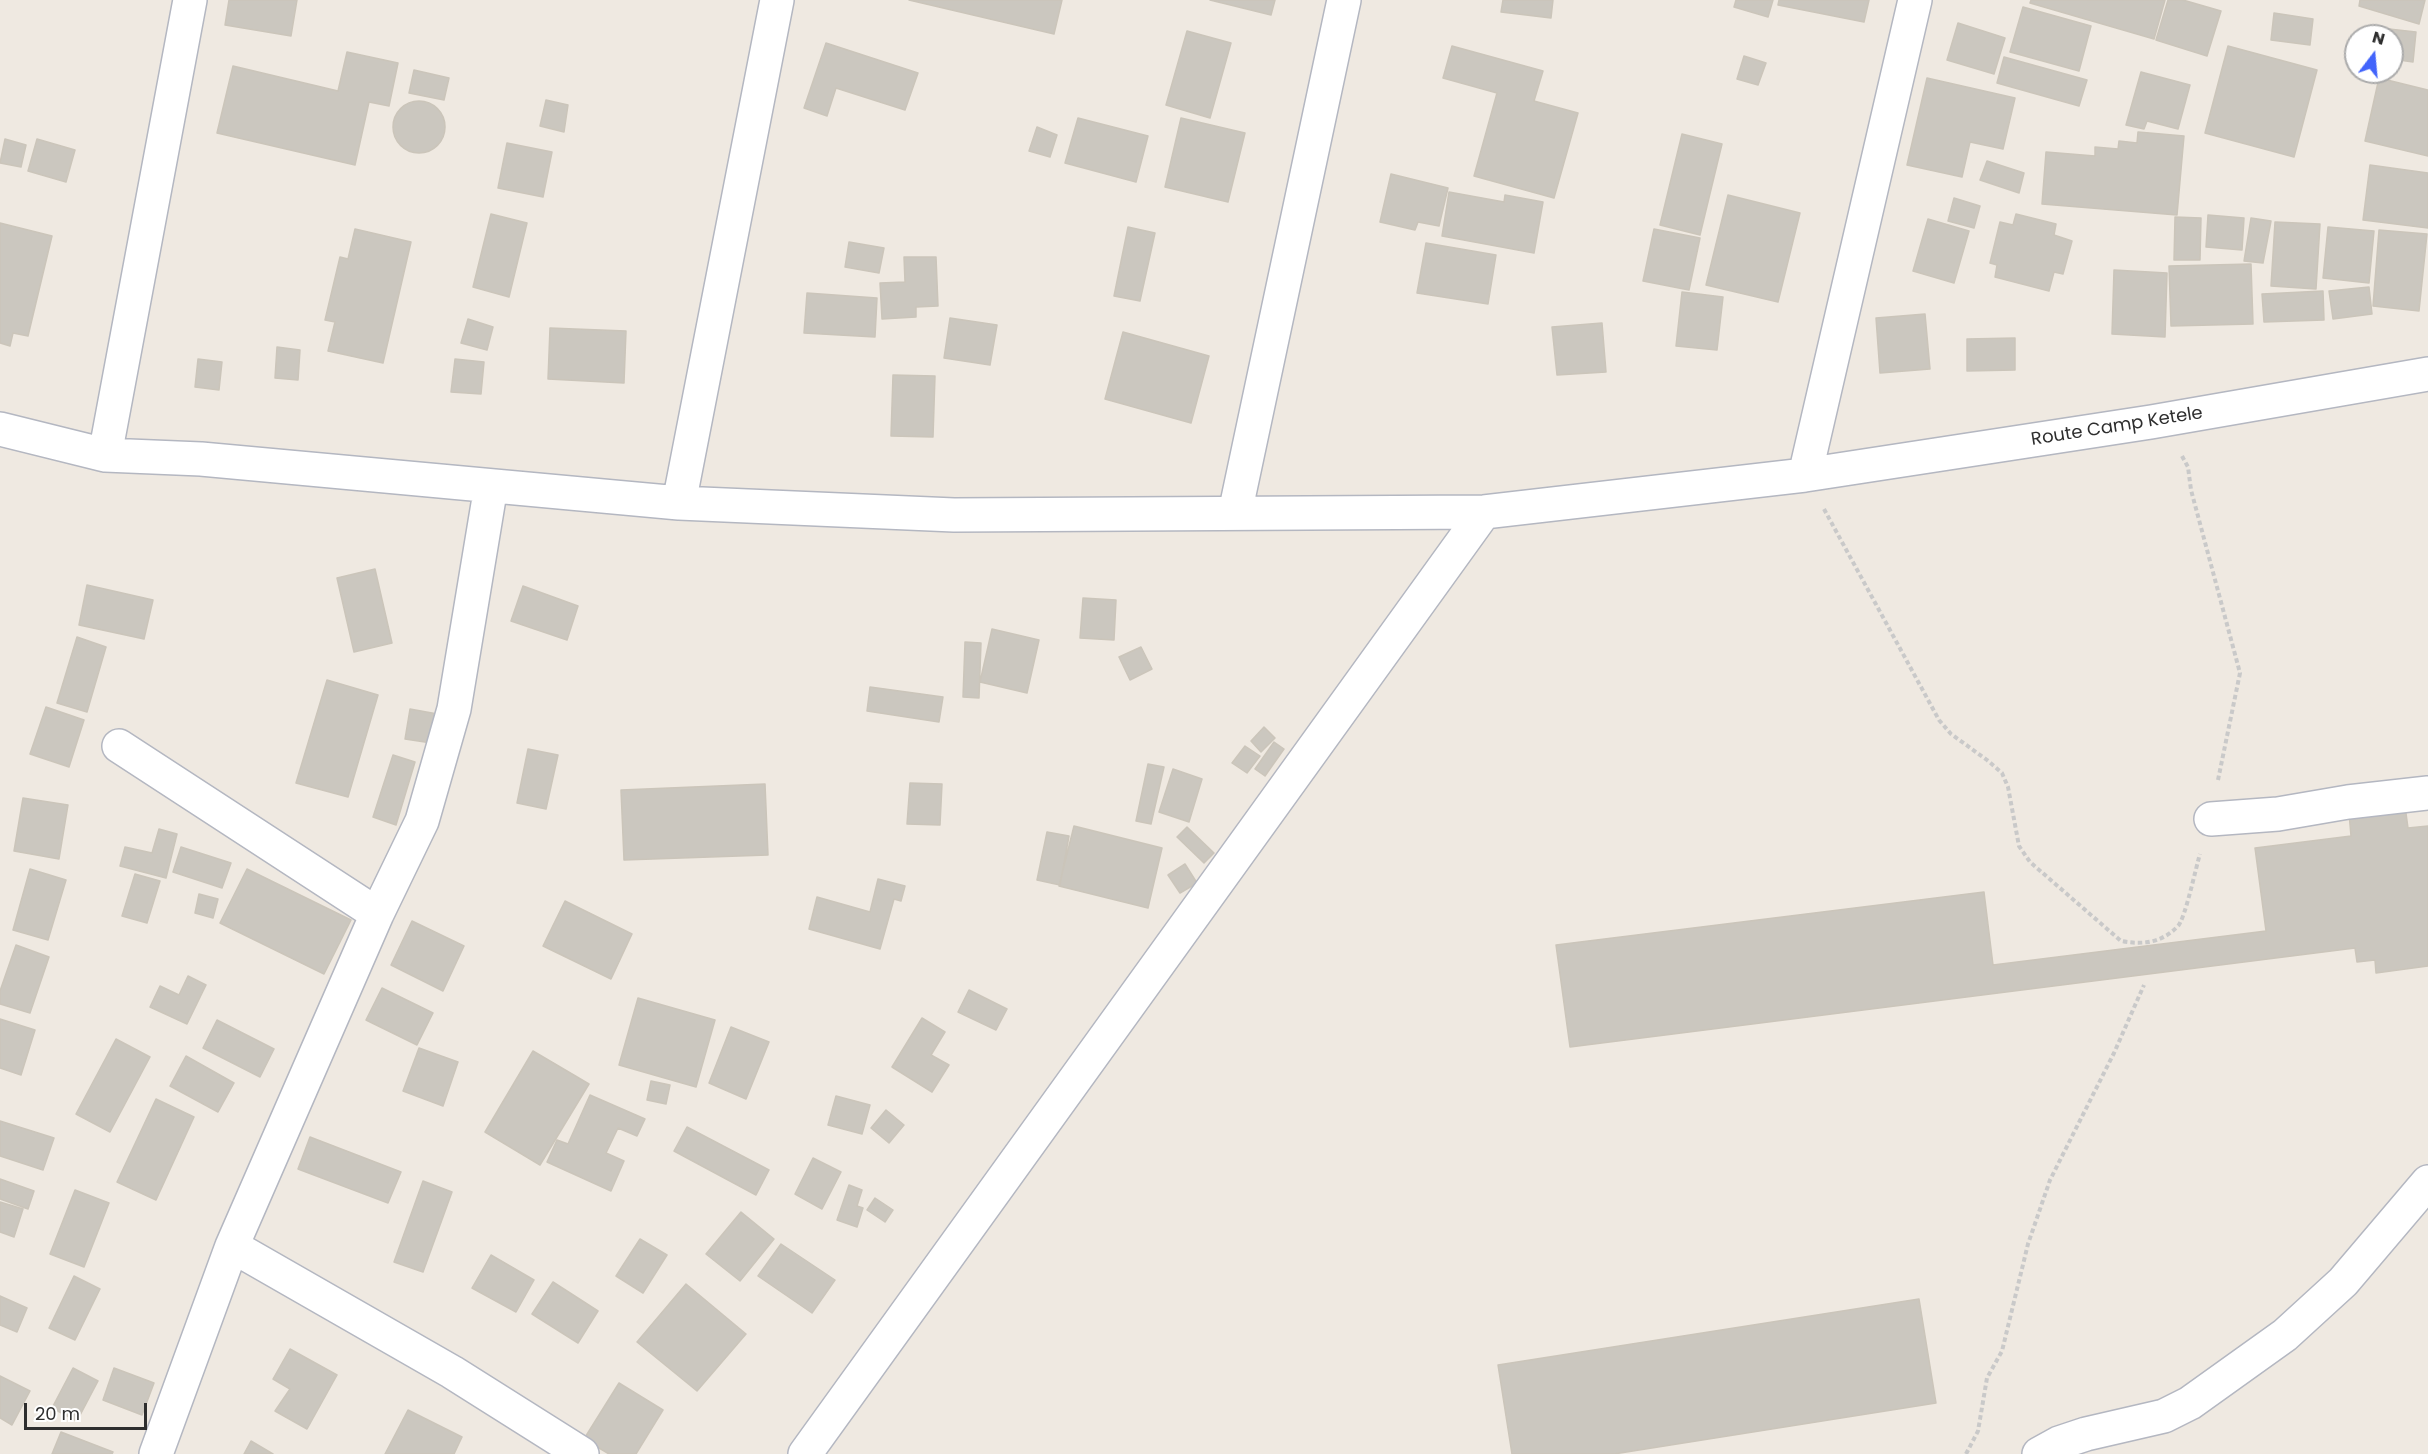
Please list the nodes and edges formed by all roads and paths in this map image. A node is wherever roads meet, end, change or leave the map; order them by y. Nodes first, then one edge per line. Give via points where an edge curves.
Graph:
1 (190, 0) edge
2 (777, 0) edge
3 (1344, 0) edge
4 (1915, 0) edge
5 (2428, 374) edge
6 (2151, 422) junction
7 (0, 429) edge
8 (105, 455) junction
9 (1805, 475) junction
10 (491, 486) junction
11 (679, 503) junction
12 (1484, 512) junction
13 (1235, 513) junction
14 (119, 746) dead end
15 (2428, 793) edge
16 (2211, 819) junction
17 (377, 914) junction
18 (2144, 985) dead end
19 (2428, 1182) edge
20 (232, 1246) junction
21 (156, 1454) edge
22 (582, 1454) edge
23 (805, 1454) edge
24 (1966, 1454) edge
25 (2039, 1454) edge

1 - 8 street
2 - 11 street
3 - 13 street
4 - 9 street
5 - 6 street, Route Camp Ketele
6 - 9 street, Route Camp Ketele
6 - 16 path via 2179,451 2188,467 2240,673
7 - 8 street, Route Camp Ketele
8 - 10 street, Route Camp Ketele via 201,459
9 - 12 street, Route Camp Ketele
9 - 16 path via 1939,720 2002,773 2019,846 2030,862 2121,941 2157,941 2179,925
10 - 11 street, Route Camp Ketele
10 - 17 street via 454,709 422,821
11 - 13 street, Route Camp Ketele via 954,515
12 - 13 street, Route Camp Ketele
12 - 23 street
14 - 17 street
15 - 16 street via 2278,814
17 - 20 street
18 - 24 path via 2050,1180 2028,1244 2002,1351 1987,1378 1978,1431
19 - 25 street via 2343,1282 2285,1335 2190,1403 2164,1416 2059,1443
20 - 21 street
20 - 22 street via 452,1372

